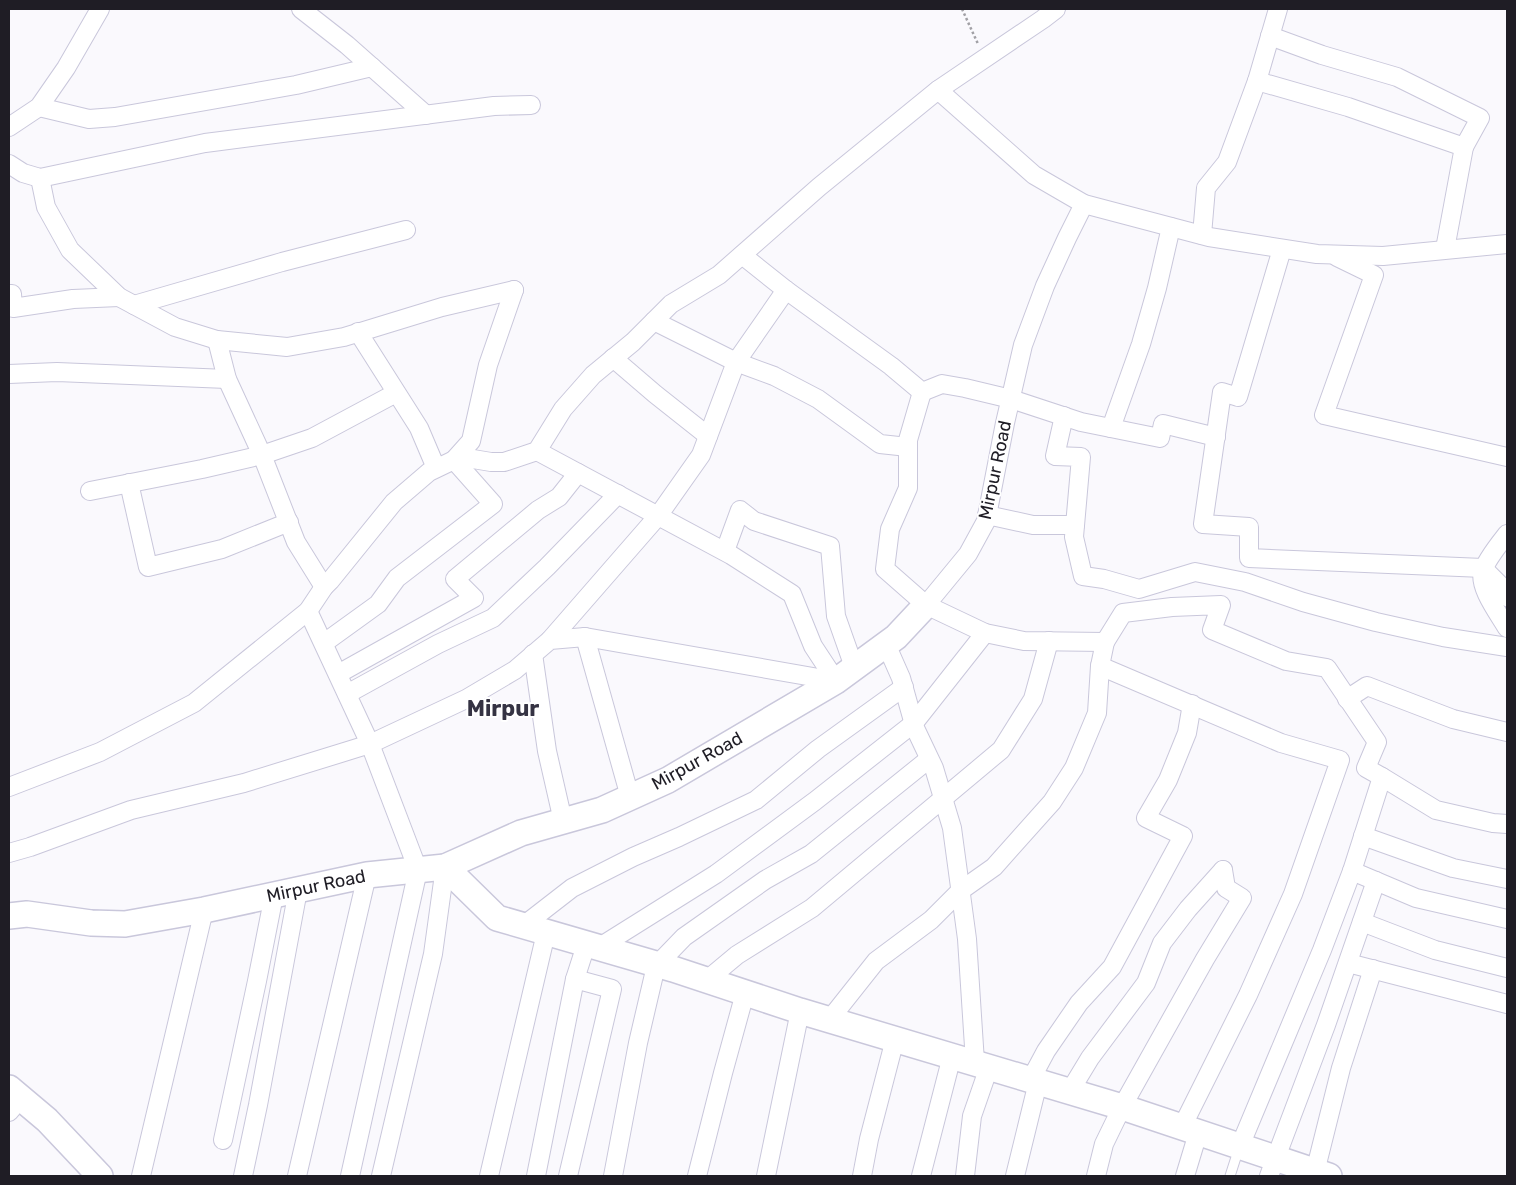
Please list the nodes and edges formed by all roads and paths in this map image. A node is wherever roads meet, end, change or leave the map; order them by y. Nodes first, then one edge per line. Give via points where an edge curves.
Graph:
1 (100, 9) edge
2 (301, 9) edge
3 (962, 9) edge
4 (1056, 9) edge
5 (1278, 9) edge
6 (1270, 36) junction
7 (984, 59) junction
8 (372, 68) junction
9 (1258, 81) junction
10 (938, 90) junction
11 (531, 105) dead end
12 (39, 107) junction
13 (426, 115) junction
14 (9, 127) edge
15 (1464, 147) junction
16 (9, 164) edge
17 (40, 178) junction
18 (1084, 204) junction
19 (1171, 227) junction
20 (406, 230) dead end
21 (1202, 235) junction
22 (1507, 244) edge
23 (1282, 248) junction
24 (1445, 250) junction
25 (1332, 254) junction
26 (742, 255) junction
27 (786, 290) junction
28 (9, 294) edge
29 (126, 301) junction
30 (654, 321) junction
31 (358, 332) junction
32 (218, 340) junction
33 (613, 358) junction
34 (736, 362) junction
35 (9, 374) edge
36 (227, 379) junction
37 (922, 392) junction
38 (396, 393) junction
39 (1011, 399) junction
40 (1064, 416) junction
41 (1111, 428) junction
42 (708, 436) junction
43 (1216, 438) junction
44 (908, 447) junction
45 (537, 451) junction
46 (262, 455) junction
47 (1507, 457) edge
48 (454, 460) junction
49 (436, 468) junction
50 (578, 473) junction
51 (129, 483) junction
52 (90, 491) dead end
53 (618, 494) junction
54 (658, 516) junction
55 (987, 516) junction
56 (289, 522) junction
57 (1075, 525) junction
58 (1507, 534) edge
59 (725, 551) junction
60 (1483, 568) junction
61 (324, 587) junction
62 (1507, 597) edge
63 (926, 605) junction
64 (308, 611) junction
65 (1507, 628) edge
66 (985, 633) junction
67 (585, 637) junction
68 (550, 640) junction
69 (1049, 642) junction
70 (1105, 642) junction
71 (324, 643) junction
72 (886, 644) junction
73 (1507, 647) edge
74 (533, 654) junction
75 (1100, 666) junction
76 (338, 674) junction
77 (845, 674) junction
78 (904, 687) junction
79 (347, 694) junction
80 (1347, 699) junction
81 (1192, 704) junction
82 (914, 723) junction
83 (1507, 732) edge
84 (370, 744) junction
85 (930, 758) junction
86 (1382, 777) junction
87 (9, 788) edge
88 (630, 797) junction
89 (943, 799) junction
90 (563, 821) junction
91 (1507, 824) edge
92 (1363, 836) junction
93 (9, 853) edge
94 (445, 867) junction
95 (418, 870) junction
96 (1352, 871) junction
97 (367, 875) junction
98 (1507, 879) edge
99 (1376, 881) junction
100 (298, 890) junction
101 (960, 891) junction
102 (274, 895) junction
103 (204, 910) junction
104 (9, 916) edge
105 (1507, 919) edge
106 (1362, 922) junction
107 (534, 929) junction
108 (592, 946) junction
109 (1348, 963) junction
110 (656, 966) junction
111 (1507, 968) edge
112 (1373, 969) junction
113 (575, 979) junction
114 (707, 980) junction
115 (745, 993) junction
116 (1507, 1004) edge
117 (800, 1011) junction
118 (830, 1019) junction
119 (895, 1039) junction
120 (972, 1062) junction
121 (1034, 1080) junction
122 (1070, 1091) junction
123 (13, 1099) edge
124 (1122, 1107) junction
125 (1190, 1130) junction
126 (223, 1140) dead end
127 (1240, 1146) junction
128 (1272, 1167) edge
129 (94, 1174) edge
130 (1322, 1174) edge
131 (141, 1176) edge
132 (243, 1176) edge
133 (298, 1176) edge
134 (350, 1176) edge
135 (381, 1176) edge
136 (488, 1176) edge
137 (536, 1176) edge
138 (568, 1176) edge
139 (613, 1176) edge
140 (697, 1176) edge
141 (766, 1176) edge
142 (862, 1176) edge
143 (921, 1176) edge
144 (965, 1176) edge
145 (1015, 1176) edge
146 (1096, 1176) edge
147 (1185, 1176) edge
148 (1230, 1176) edge

1 - 12 street
2 - 8 street
3 - 7 path
4 - 7 street
5 - 6 street
6 - 9 street
6 - 15 street via 1397,77 1480,118
7 - 10 street
8 - 12 street via 288,87 115,117 89,119
8 - 13 street
9 - 15 street via 1348,107
9 - 21 street via 1227,162 1206,188
10 - 18 street via 1034,175
10 - 26 street
11 - 13 street via 494,106
12 - 14 street
13 - 17 street via 205,143
15 - 24 street
16 - 17 street
17 - 29 street via 46,207 70,250
18 - 19 street
18 - 39 street, Mirpur Road via 1045,286 1023,345
19 - 21 street
19 - 41 street via 1149,316
20 - 29 street
21 - 23 street
22 - 24 street
23 - 25 street
23 - 43 street via 1238,397 1222,392
24 - 25 street via 1384,256
25 - 47 street via 1374,275 1324,415
26 - 27 street
26 - 30 street via 719,275 671,304
27 - 34 street
27 - 37 street via 892,366
28 - 29 street via 12,294 13,308 73,299
29 - 32 street via 175,327
30 - 33 street
30 - 34 street
31 - 32 street via 287,347
31 - 38 street
31 - 48 street via 514,290 488,365 471,441
32 - 36 street
33 - 42 street
33 - 45 street via 563,409
34 - 42 street
34 - 44 street via 774,376 818,399 880,444
35 - 36 street via 56,372
36 - 46 street
37 - 39 street via 942,384
37 - 44 street
38 - 46 street via 312,438
38 - 49 street via 418,428
39 - 40 street
39 - 55 street, Mirpur Road
40 - 41 street
40 - 57 street via 1055,456 1081,457
41 - 43 street via 1160,438 1163,424
42 - 54 street via 701,456
43 - 60 street via 1203,524 1249,527 1249,558
44 - 63 street via 908,488 890,529 885,570
45 - 48 street via 504,462
45 - 50 street
46 - 51 street
46 - 56 street
48 - 49 street
48 - 71 street via 493,504 397,578 378,604
49 - 61 street via 394,502
50 - 53 street
50 - 76 street via 559,497 538,510 455,579 474,598
51 - 52 street
51 - 56 street via 148,567 222,550
53 - 54 street
53 - 79 street via 493,618
54 - 59 street
54 - 68 street
55 - 57 street via 1033,525
55 - 63 street, Mirpur Road via 968,554
56 - 61 street via 296,542
57 - 73 street via 1074,537 1083,576 1139,589 1195,572 1245,582 1376,622
58 - 60 street
59 - 77 street via 792,594 813,646
59 - 77 street via 740,510 754,521 830,546
60 - 62 street via 1504,588
60 - 65 street via 1486,590
61 - 64 street
63 - 66 street
63 - 72 street, Mirpur Road
64 - 71 street
64 - 87 street via 194,703 100,752
66 - 69 street
66 - 82 street
67 - 68 street
67 - 77 street
67 - 88 street
68 - 74 street
69 - 70 street
69 - 89 street via 1033,699 1001,750
70 - 75 street
70 - 80 street via 1123,614 1172,607 1221,606 1212,630 1286,661 1326,668
71 - 76 street
72 - 77 street, Mirpur Road
72 - 78 street
74 - 84 street via 515,670 466,699
74 - 90 street via 547,751
75 - 81 street
75 - 101 street via 1097,713 1074,768 1052,802 994,867
76 - 79 street
77 - 88 street, Mirpur Road via 668,780
78 - 82 street
78 - 107 street via 818,749 756,800 633,856 572,888
79 - 84 street
80 - 83 street via 1367,686 1453,719
80 - 86 street via 1377,742 1366,768
81 - 121 street via 1187,734 1168,780 1146,818 1183,836 1112,968 1079,1003 1046,1050
81 - 125 street via 1281,744 1340,760 1293,894
82 - 85 street
82 - 108 street via 716,874
84 - 93 street via 244,783 131,810
84 - 95 street
85 - 89 street
85 - 110 street via 811,854 765,880 684,937
86 - 91 street via 1436,810
86 - 92 street
88 - 90 street, Mirpur Road via 602,810
89 - 101 street via 952,828
89 - 114 street via 812,908 737,955
90 - 94 street, Mirpur Road via 521,834
92 - 96 street
92 - 98 street via 1452,868
94 - 95 street, Mirpur Road
94 - 107 street via 497,918
94 - 135 street via 434,954
95 - 97 street, Mirpur Road
95 - 134 street
96 - 99 street
96 - 127 street
97 - 100 street, Mirpur Road
97 - 133 street
99 - 105 street via 1416,898
99 - 106 street
100 - 102 street, Mirpur Road
100 - 132 street
101 - 118 street via 931,920 876,961
101 - 120 street via 967,940
102 - 103 street, Mirpur Road
102 - 126 street
103 - 104 street, Mirpur Road via 125,924 26,914
103 - 131 street
106 - 109 street
106 - 111 street via 1435,950
107 - 108 street
107 - 136 street
108 - 110 street
108 - 113 street
109 - 112 street
109 - 128 street
110 - 114 street
110 - 139 street
112 - 116 street
112 - 130 street via 1341,1068
113 - 137 street
113 - 138 street via 612,989
114 - 115 street
115 - 117 street
115 - 140 street
117 - 118 street
117 - 141 street
118 - 119 street
119 - 120 street
119 - 142 street
120 - 121 street
120 - 143 street
120 - 144 street via 972,1116
121 - 122 street
121 - 145 street
122 - 124 street
122 - 124 street via 1090,1058 1146,983 1162,943 1223,870 1226,888 1242,898
123 - 129 street via 47,1120
124 - 125 street
124 - 146 street via 1104,1144
125 - 127 street
125 - 147 street
127 - 128 street
127 - 148 lane
128 - 130 street

